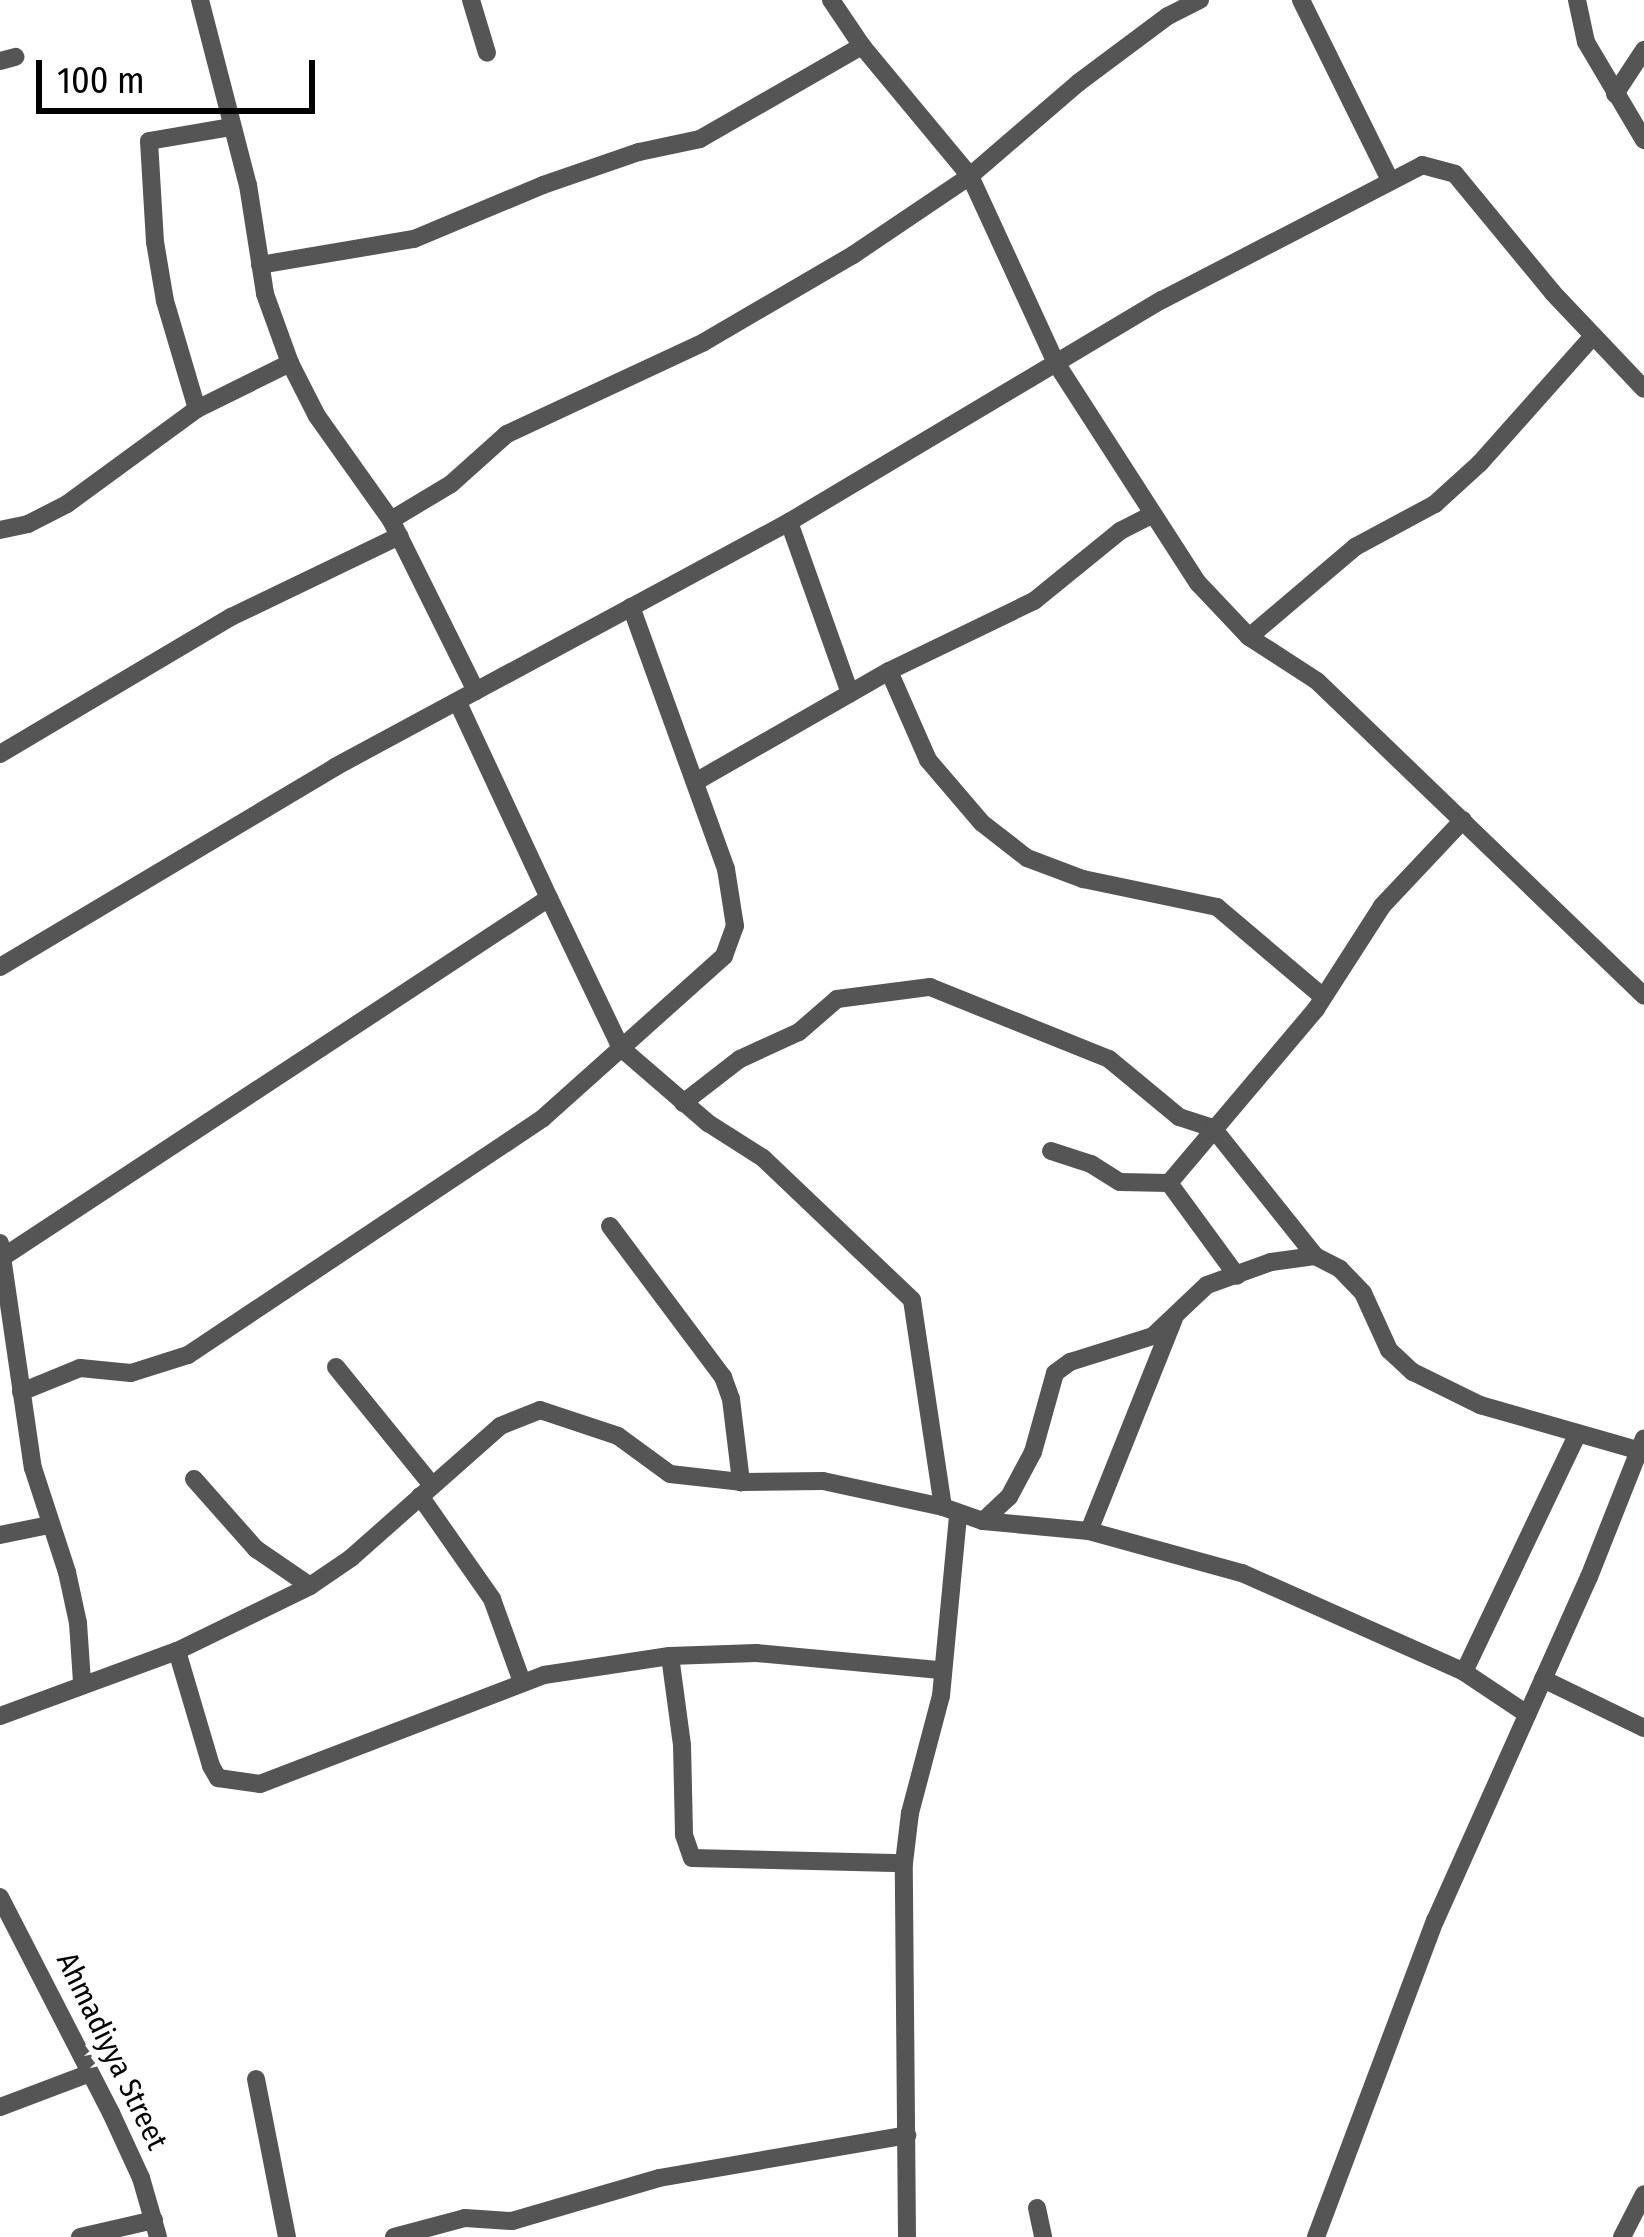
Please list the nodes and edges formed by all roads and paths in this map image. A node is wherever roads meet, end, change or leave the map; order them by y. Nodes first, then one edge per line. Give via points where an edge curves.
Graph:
1 (200, 0) edge
2 (471, 0) edge
3 (832, 0) edge
4 (1200, 0) edge
5 (1301, 0) edge
6 (1577, 0) edge
7 (862, 46) junction
8 (1644, 50) edge
9 (487, 53) dead end
10 (1616, 94) junction
11 (232, 127) junction
12 (1644, 140) edge
13 (970, 176) junction
14 (1389, 178) junction
15 (260, 265) junction
16 (1594, 336) junction
17 (290, 363) junction
18 (1056, 363) junction
19 (1644, 388) edge
20 (197, 409) junction
21 (1152, 515) junction
22 (789, 522) junction
23 (395, 528) junction
24 (0, 530) edge
25 (631, 607) junction
26 (1250, 637) junction
27 (889, 671) junction
28 (476, 691) junction
29 (850, 694) junction
30 (458, 701) junction
31 (0, 754) edge
32 (698, 781) junction
33 (1463, 820) junction
34 (549, 898) junction
35 (0, 967) edge
36 (1643, 992) edge
37 (1323, 997) junction
38 (621, 1048) junction
39 (682, 1103) junction
40 (1213, 1128) junction
41 (1051, 1151) dead end
42 (1169, 1184) junction
43 (610, 1226) dead end
44 (2, 1250) edge
45 (1315, 1256) junction
46 (1237, 1276) junction
47 (1178, 1311) junction
48 (336, 1367) dead end
49 (21, 1392) junction
50 (1576, 1437) junction
51 (1643, 1442) edge
52 (194, 1479) dead end
53 (741, 1483) junction
54 (426, 1491) junction
55 (950, 1511) junction
56 (982, 1521) junction
57 (50, 1525) junction
58 (1089, 1532) junction
59 (0, 1535) edge
60 (310, 1586) junction
61 (177, 1651) junction
62 (670, 1656) junction
63 (940, 1670) junction
64 (1465, 1672) junction
65 (1543, 1679) junction
66 (82, 1682) junction
67 (522, 1682) junction
68 (1527, 1714) junction
69 (0, 1716) edge
70 (1644, 1728) edge
71 (904, 1863) junction
72 (0, 1897) edge
73 (7, 1922) edge
74 (90, 2072) junction
75 (256, 2079) dead end
76 (0, 2107) edge
77 (907, 2135) junction
78 (1644, 2194) edge
79 (1037, 2208) dead end
80 (156, 2228) edge
81 (512, 2229) edge
82 (80, 2237) edge
83 (287, 2237) edge
84 (394, 2237) edge
85 (907, 2237) edge
86 (1043, 2237) edge
87 (1316, 2237) edge
88 (1622, 2237) edge

1 - 11 street
2 - 9 street
3 - 7 street
4 - 13 street via 1078,83
5 - 14 street
6 - 10 street via 1586,41
7 - 13 street
7 - 15 street via 700,139 543,185 413,239
8 - 10 street
10 - 12 street
11 - 15 street
11 - 20 street via 149,141 165,302
13 - 18 street
13 - 23 street via 704,342 507,434
14 - 16 street via 1422,165 1455,174
14 - 18 street
15 - 17 street
16 - 19 street
16 - 26 street via 1435,504 1354,547
17 - 20 street
17 - 23 street
18 - 21 street
18 - 22 street
20 - 24 street via 67,504
21 - 26 street via 1198,583
21 - 27 street via 1034,601
22 - 25 street
22 - 29 street
23 - 28 street
23 - 31 street
25 - 28 street
25 - 32 street
26 - 33 street via 1317,681
27 - 29 street
27 - 37 street via 928,760 982,824 1027,858 1083,879 1217,907
28 - 30 street
29 - 32 street
30 - 34 street
30 - 35 street
32 - 38 street via 735,926 724,956
33 - 36 street
33 - 37 street via 1382,906
34 - 38 street
34 - 44 street
37 - 40 street
38 - 39 street
38 - 49 street via 542,1118 188,1355 130,1372 80,1368
39 - 40 street via 740,1059 799,1032 837,999 930,987 1109,1059 1179,1117
39 - 55 street via 763,1158 912,1300
40 - 42 street
40 - 45 street
41 - 42 street via 1120,1182
42 - 46 street
43 - 53 street via 723,1377
44 - 49 street
45 - 46 street
45 - 50 street via 1363,1293 1389,1350 1413,1372 1480,1406
46 - 47 street via 1207,1285
47 - 56 street via 1153,1336 1055,1372 1033,1452 1000,1509
47 - 58 street
48 - 54 street
49 - 57 street
50 - 51 street
50 - 64 street
51 - 65 street
52 - 60 street via 256,1549
53 - 54 street via 670,1474 618,1436 540,1410 500,1426
53 - 55 street via 823,1480
54 - 60 street
54 - 67 street via 492,1600
55 - 56 street
55 - 63 street
56 - 58 street
57 - 59 street
57 - 66 street via 78,1623
58 - 64 street via 1242,1573
60 - 61 street
61 - 66 street
61 - 67 street via 218,1778 260,1784
62 - 63 street via 756,1653
62 - 67 street
62 - 71 street via 692,1858
63 - 71 street
64 - 68 street
65 - 68 street
65 - 70 street
66 - 69 street
68 - 87 street via 1435,1921
71 - 77 street
72 - 73 street, Ahmadiyya Street
73 - 74 street, Ahmadiyya Street
74 - 76 street
74 - 80 street, Ahmadiyya Street via 141,2177
75 - 83 street
77 - 81 street via 659,2177
77 - 85 street
78 - 88 street
79 - 86 street
80 - 82 street
81 - 84 street via 465,2218

